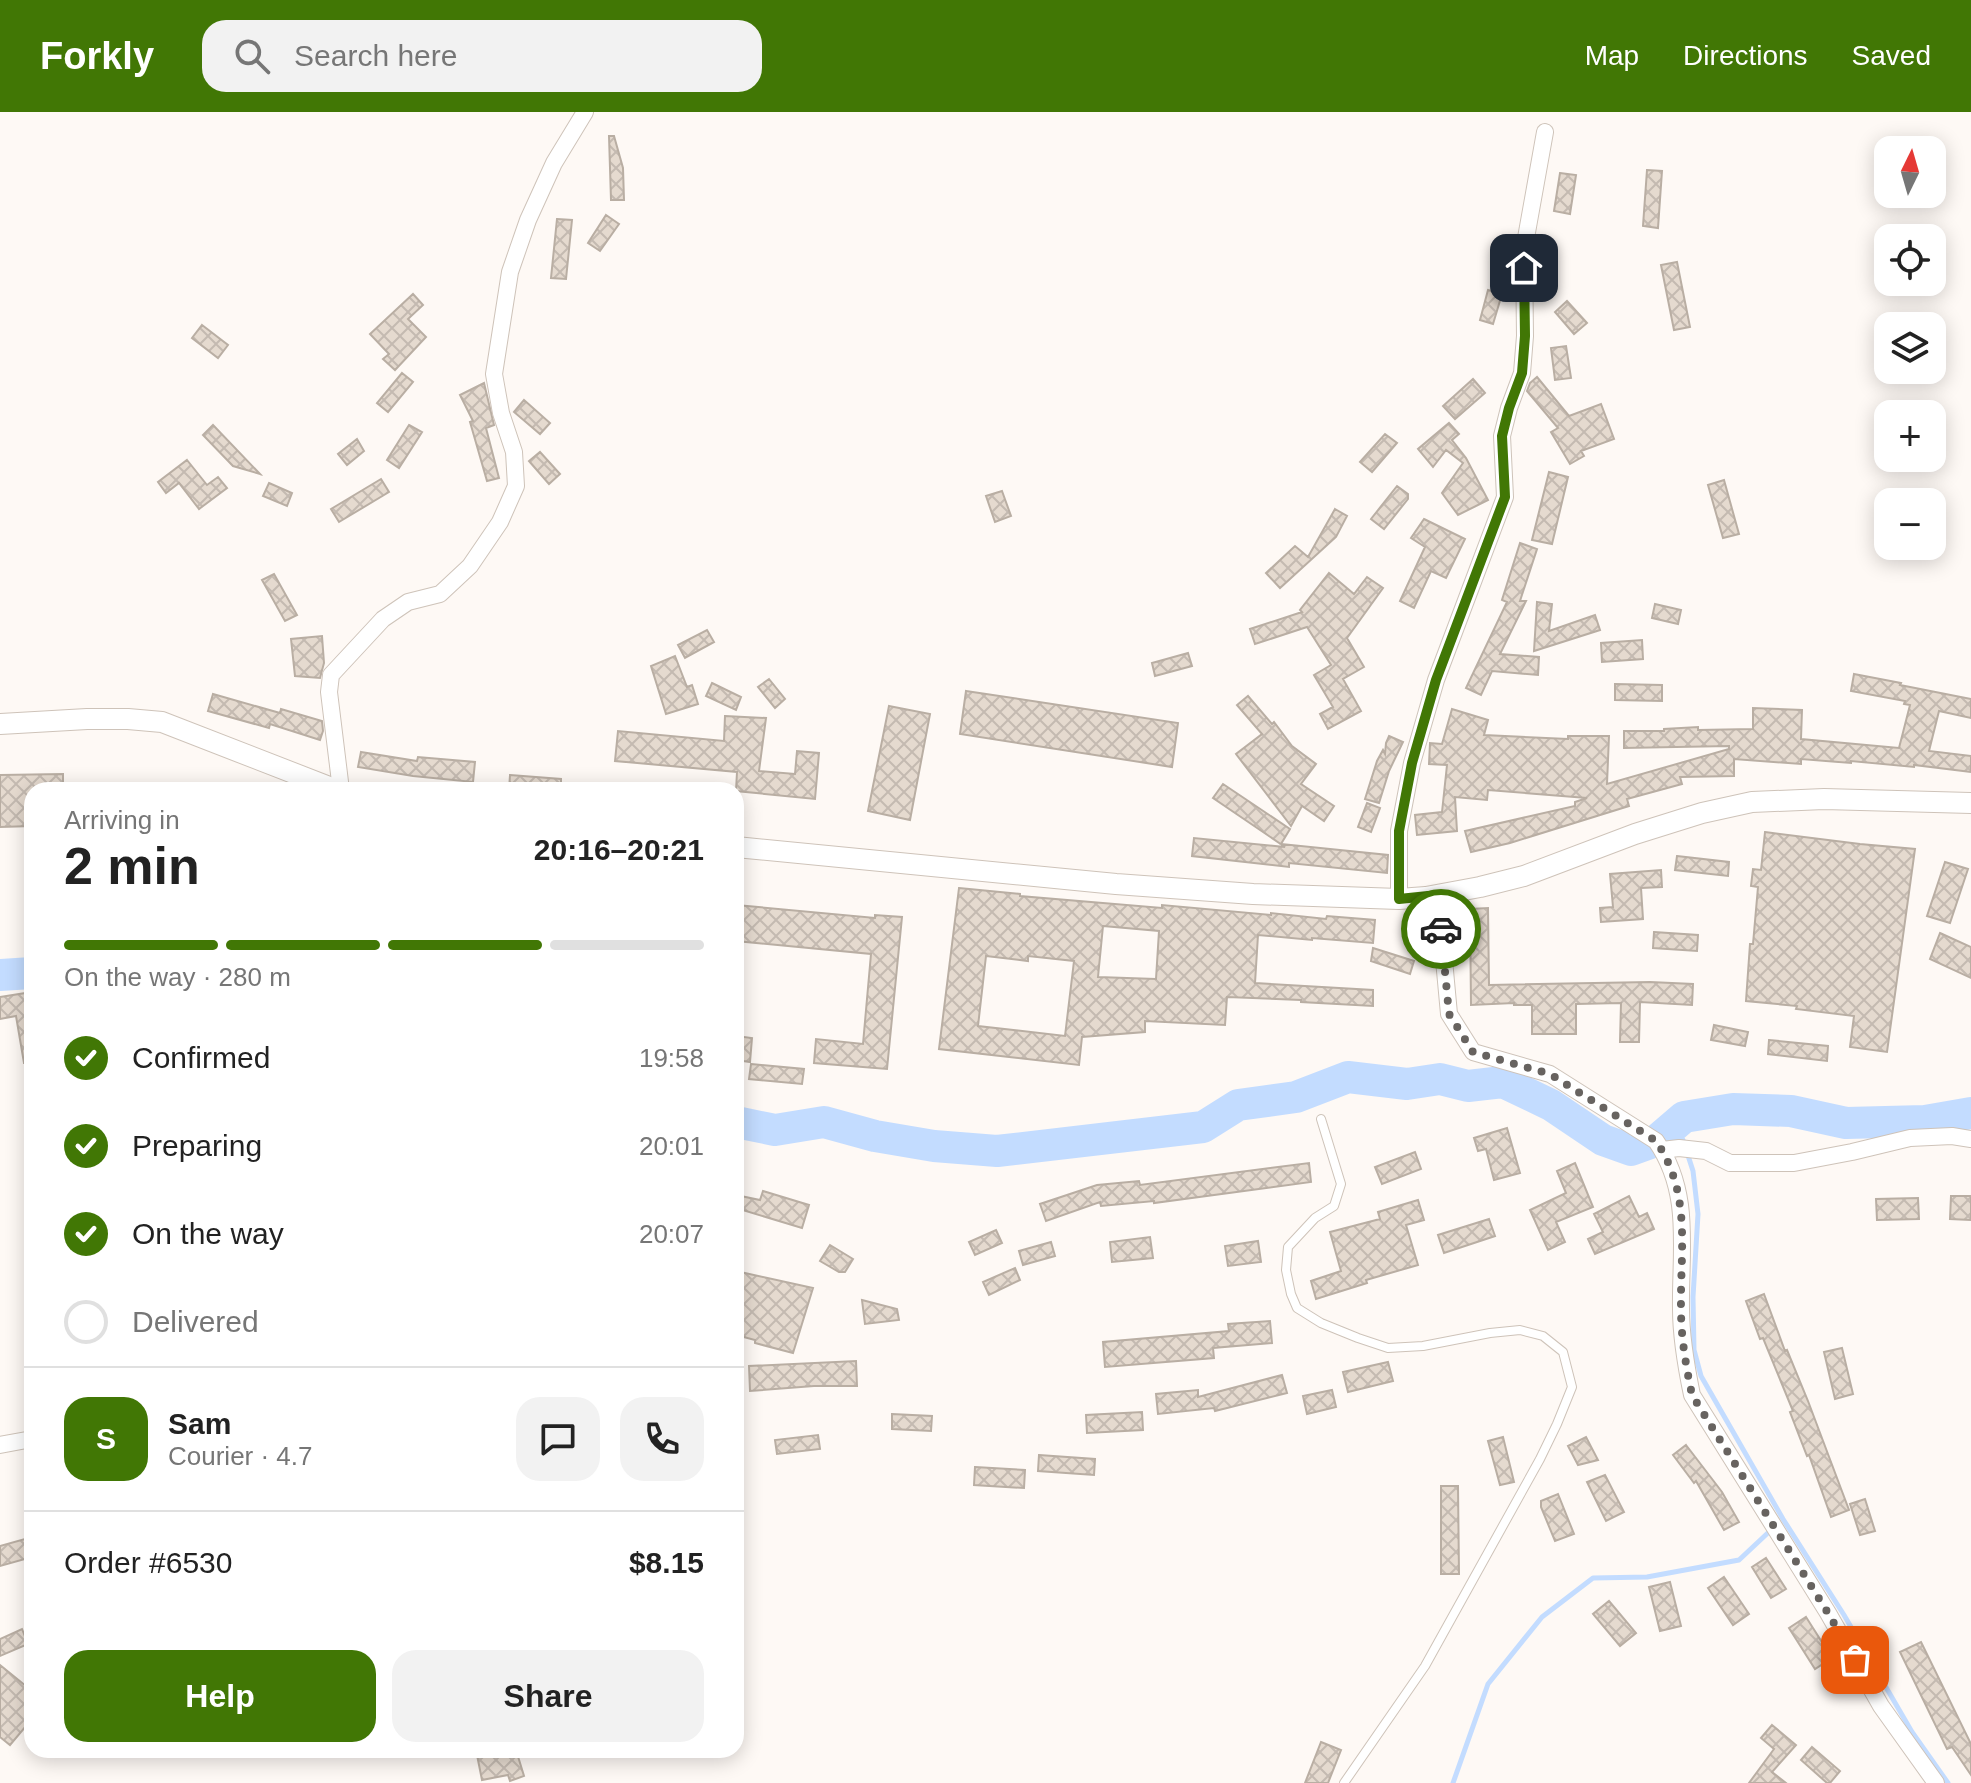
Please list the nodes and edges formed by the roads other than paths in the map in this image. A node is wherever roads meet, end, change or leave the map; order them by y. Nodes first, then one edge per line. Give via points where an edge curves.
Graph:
1 (585, 112) edge
2 (1545, 132) dead end
3 (0, 724) edge
4 (318, 782) edge
5 (338, 782) edge
6 (1971, 803) edge
7 (744, 848) edge
8 (1418, 898) junction
9 (1321, 1119) dead end
10 (1971, 1139) edge
11 (1662, 1150) junction
12 (24, 1440) edge
13 (0, 1445) edge
14 (1344, 1783) edge
15 (1936, 1783) edge

1 - 5 street via 554,163 510,272 494,374 514,452 516,486 500,522 470,566 440,594 408,602 383,619 331,675
2 - 8 street via 1524,249 1522,373 1502,436 1505,497 1436,680 1399,831
3 - 4 street via 162,722
6 - 8 street via 1752,802 1635,834 1524,876
7 - 8 street via 1116,884
8 - 11 street via 1449,1014 1473,1052 1550,1074 1656,1141
9 - 14 lane via 1341,1184 1334,1206 1288,1247 1286,1270 1297,1308 1321,1323 1388,1348 1520,1330 1543,1336 1563,1352 1572,1387 1540,1459 1425,1666
10 - 11 street via 1910,1138 1794,1163 1730,1163 1706,1151
11 - 15 street via 1682,1212 1681,1309 1692,1395 1881,1706
12 - 13 street

